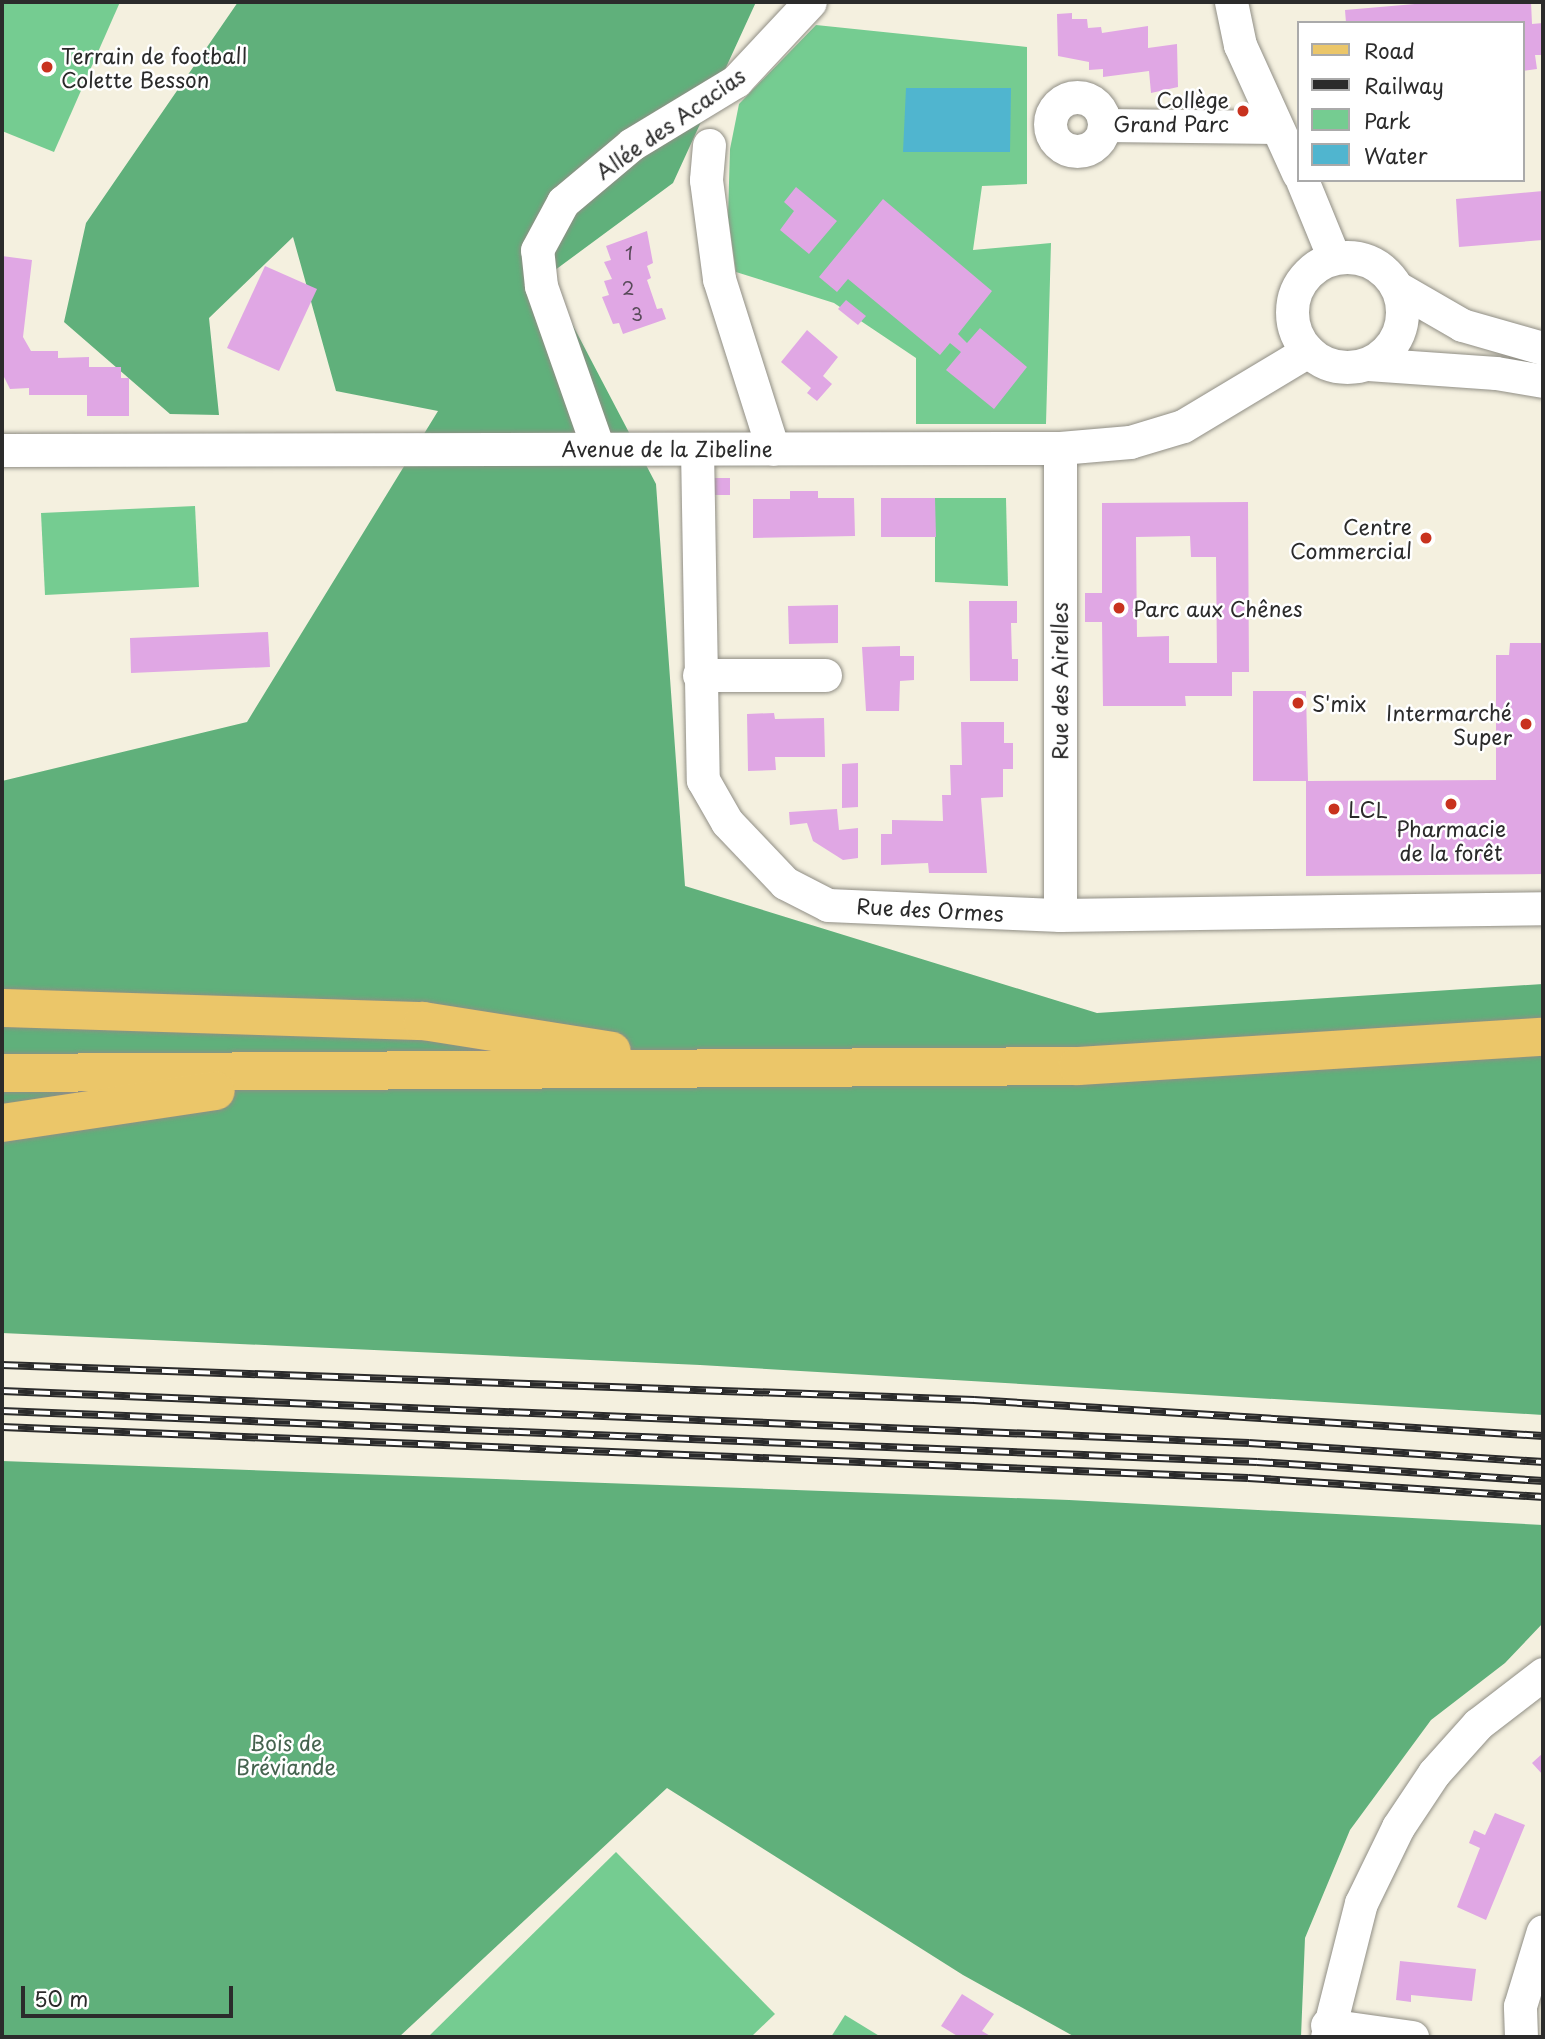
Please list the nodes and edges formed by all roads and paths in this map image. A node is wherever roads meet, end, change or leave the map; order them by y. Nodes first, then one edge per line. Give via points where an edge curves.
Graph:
1 (810, 2) edge
2 (1231, 2) edge
3 (1104, 125) dead end
4 (1276, 127) junction
5 (709, 145) dead end
6 (1296, 169) edge
7 (1303, 182) edge
8 (1334, 258) junction
9 (1398, 288) junction
10 (1543, 348) edge
11 (1308, 351) junction
12 (1368, 364) junction
13 (1543, 381) edge
14 (598, 448) junction
15 (1060, 448) junction
16 (696, 449) junction
17 (773, 449) junction
18 (2, 450) edge
19 (699, 675) junction
20 (824, 676) dead end
21 (1543, 908) edge
22 (1060, 915) junction
23 (2, 1008) edge
24 (1543, 1037) edge
25 (725, 1069) junction
26 (357, 1071) junction
27 (2, 1073) edge
28 (2, 1122) edge
29 (1543, 1674) edge
30 (1543, 1931) edge
31 (1327, 2031) edge
32 (1412, 2037) edge
33 (1521, 2037) edge

1 - 14 street, Allée des Acacias via 736,80 632,144 563,202 537,250 541,286
2 - 4 street via 1240,45
3 - 4 street
4 - 6 street
5 - 17 street via 706,180 719,279
7 - 8 street
8 - 9 street via 1368,260 1383,269
8 - 11 street via 1310,271 1293,299 1296,333
9 - 10 street via 1462,325
9 - 12 street via 1403,316 1399,334
11 - 12 street via 1336,367
11 - 15 street, Avenue de la Zibeline via 1183,426 1130,442
12 - 13 street
14 - 16 street, Avenue de la Zibeline
14 - 18 street, Avenue de la Zibeline
15 - 17 street, Avenue de la Zibeline
15 - 22 street, Rue des Airelles
16 - 17 street, Avenue de la Zibeline
16 - 19 street, Rue des Ormes
19 - 20 street
19 - 22 street, Rue des Ormes via 703,780 727,822 785,883 828,905
21 - 22 street, Rue des Ormes
23 - 25 main road via 423,1020
24 - 25 main road via 1078,1066
25 - 26 main road
26 - 27 main road
26 - 28 main road
29 - 31 street via 1478,1724 1434,1773 1398,1827 1361,1903
30 - 33 street via 1520,2006
31 - 32 street

